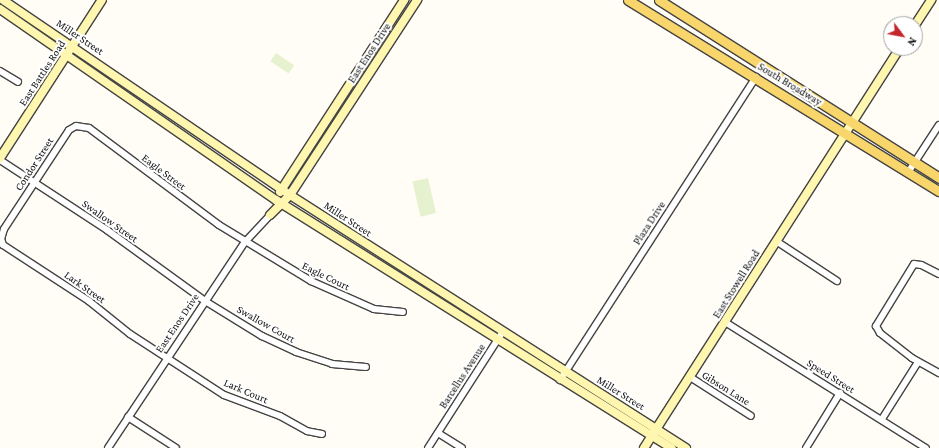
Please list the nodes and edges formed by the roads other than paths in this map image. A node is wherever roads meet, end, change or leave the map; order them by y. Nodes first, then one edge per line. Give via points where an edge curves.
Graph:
1 (3, 0) edge
2 (102, 0) edge
3 (404, 0) edge
4 (417, 0) edge
5 (628, 0) edge
6 (659, 0) edge
7 (931, 0) edge
8 (0, 9) edge
9 (921, 16) edge
10 (73, 46) junction
11 (67, 55) junction
12 (895, 56) edge
13 (0, 71) edge
14 (756, 78) junction
15 (18, 82) dead end
16 (852, 121) junction
17 (939, 125) edge
18 (69, 130) joint
19 (846, 131) junction
20 (0, 159) edge
21 (914, 162) junction
22 (909, 171) junction
23 (939, 178) edge
24 (34, 182) junction
25 (282, 189) junction
26 (939, 191) edge
27 (290, 195) junction
28 (279, 202) junction
29 (270, 215) joint
30 (4, 229) joint
31 (776, 241) junction
32 (245, 242) junction
33 (939, 274) edge
34 (837, 281) dead end
35 (205, 301) junction
36 (403, 312) dead end
37 (725, 322) junction
38 (503, 331) junction
39 (497, 340) junction
40 (166, 359) junction
41 (918, 362) junction
42 (366, 367) dead end
43 (565, 372) junction
44 (939, 373) edge
45 (690, 377) junction
46 (560, 380) junction
47 (840, 392) junction
48 (751, 416) dead end
49 (128, 418) junction
50 (882, 419) junction
51 (654, 432) junction
52 (438, 433) junction
53 (322, 434) dead end
54 (918, 446) edge
55 (108, 448) edge
56 (176, 448) edge
57 (428, 448) edge
58 (462, 448) edge
59 (644, 448) edge
60 (672, 448) edge
61 (686, 448) edge
62 (806, 448) edge
63 (926, 448) edge

1 - 10 street, Miller Street
2 - 10 street, East Battles Road
3 - 25 street, East Enos Drive
4 - 27 street, East Enos Drive
5 - 14 main road, South Broadway
6 - 16 main road, South Broadway
7 - 9 street
8 - 11 street, Miller Street
10 - 11 street, East Battles Road
10 - 25 street, Miller Street
11 - 20 street, East Battles Road
11 - 28 street, Miller Street
12 - 16 street, East Stowell Road
13 - 15 street
14 - 19 main road, South Broadway
14 - 43 street, Plaza Drive
16 - 19 street, East Stowell Road
16 - 21 main road, South Broadway
17 - 21 street
18 - 24 street, Condor Street
18 - 32 street, Eagle Street via 76,126 89,128 198,211
19 - 22 main road, South Broadway
19 - 31 street, East Stowell Road
20 - 24 street, Swallow Street
21 - 22 street
21 - 23 main road, South Broadway
22 - 26 main road, South Broadway
24 - 30 street, Condor Street
24 - 35 street, Swallow Street via 107,230
25 - 27 street, Miller Street
25 - 28 street, East Enos Drive
27 - 28 street, East Enos Drive
27 - 38 street, Miller Street
28 - 29 street, East Enos Drive
28 - 39 street, Miller Street
29 - 32 street, East Enos Drive
30 - 40 street, Lark Street via 1,242 9,250 89,301
31 - 34 street
31 - 37 street, East Stowell Road
32 - 35 street, East Enos Drive
32 - 36 street, Eagle Court via 311,281 361,304 390,312
33 - 41 street via 914,264 876,322 880,333
35 - 40 street, East Enos Drive
35 - 42 street, Swallow Court via 262,336 296,352 347,367
37 - 45 street, East Stowell Road
37 - 47 street, Speed Street
38 - 39 street, Barcellus Avenue
38 - 43 street, Miller Street
39 - 46 street, Miller Street
39 - 52 street, Barcellus Avenue
40 - 49 street, East Enos Drive
40 - 53 street, Lark Court via 224,395 280,416 307,431
41 - 44 street
41 - 50 street
43 - 46 street, Plaza Drive
43 - 51 street, Miller Street
45 - 48 street, Gibson Lane
45 - 51 street, East Stowell Road
46 - 51 street, Miller Street
47 - 50 street, Speed Street
47 - 62 street
49 - 55 street, East Enos Drive
49 - 56 street
50 - 54 street, Speed Street
51 - 59 street, East Stowell Road
51 - 60 street, Miller Street
51 - 61 street, Miller Street
52 - 57 street, Barcellus Avenue
52 - 58 street
54 - 63 street, Speed Street

